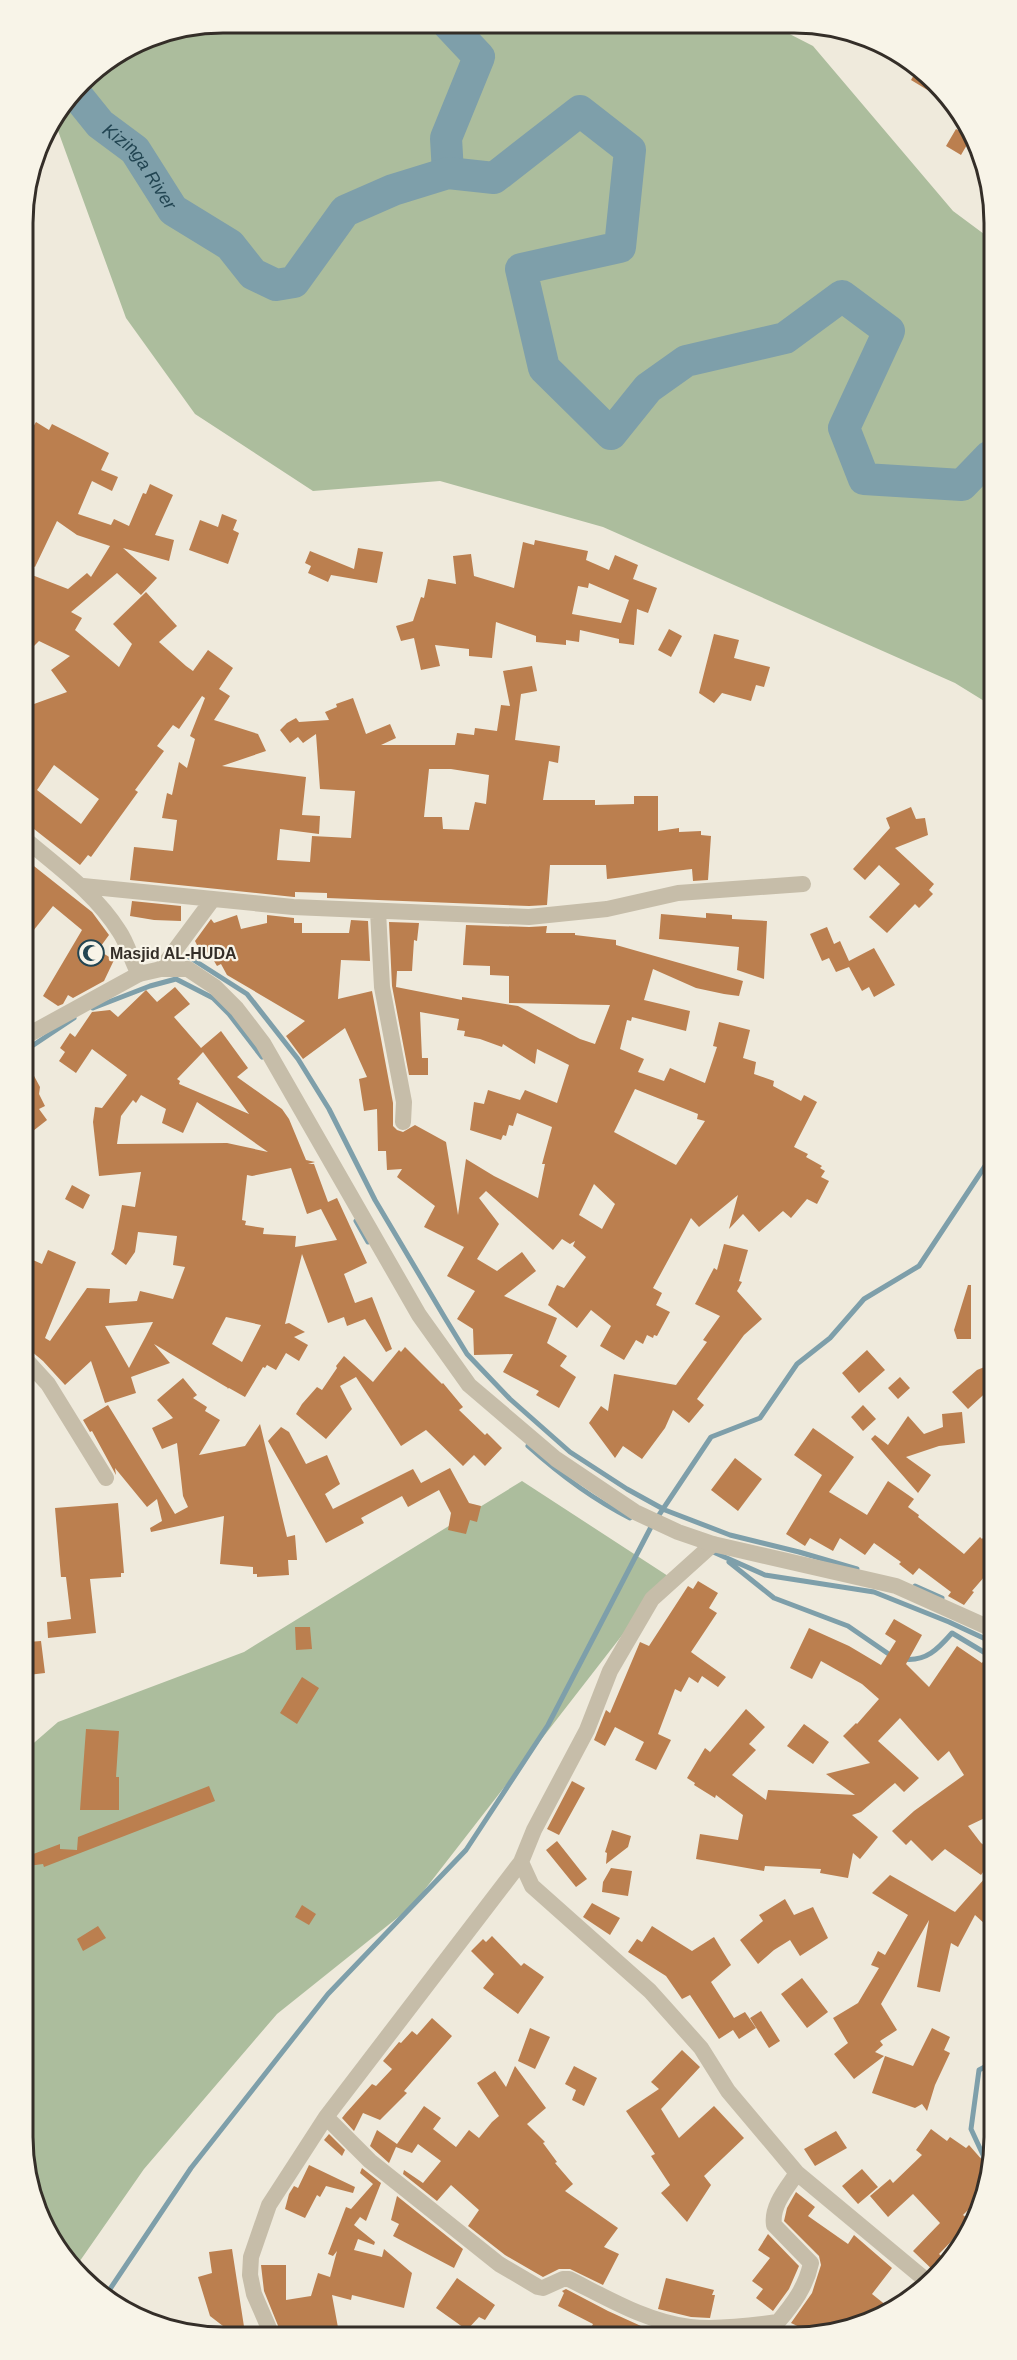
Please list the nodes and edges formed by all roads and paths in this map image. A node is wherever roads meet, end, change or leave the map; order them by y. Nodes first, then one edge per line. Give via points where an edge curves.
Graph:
1 (33, 845) edge
2 (802, 884) dead end
3 (83, 886) junction
4 (213, 899) junction
5 (378, 911) junction
6 (161, 969) junction
7 (139, 974) junction
8 (33, 1032) edge
9 (403, 1122) dead end
10 (33, 1368) edge
11 (106, 1478) dead end
12 (713, 1544) junction
13 (984, 1625) edge
14 (521, 1862) junction
15 (326, 2117) junction
16 (797, 2173) junction
17 (922, 2277) edge
18 (268, 2327) edge
19 (690, 2327) edge
20 (720, 2327) edge

1 - 3 street
2 - 5 street via 678,893 607,909 529,917
3 - 4 street
3 - 7 street via 111,918
4 - 5 street via 293,908
4 - 6 street
5 - 9 street via 382,987 404,1102
6 - 7 street
6 - 12 street via 188,969 203,977 263,1043 419,1316 469,1385 556,1459 635,1512
7 - 8 street
10 - 11 street via 48,1384
12 - 13 street via 896,1586
12 - 14 street via 652,1599 610,1671 588,1730
14 - 15 street
14 - 16 street via 532,1886 650,1991 701,2048 728,2091
15 - 18 street via 269,2205 250,2257 254,2294
15 - 19 street via 370,2161 472,2244 538,2288 569,2279 644,2314
16 - 17 street
16 - 20 street via 776,2206 773,2220 812,2263 809,2274 793,2305 778,2322

